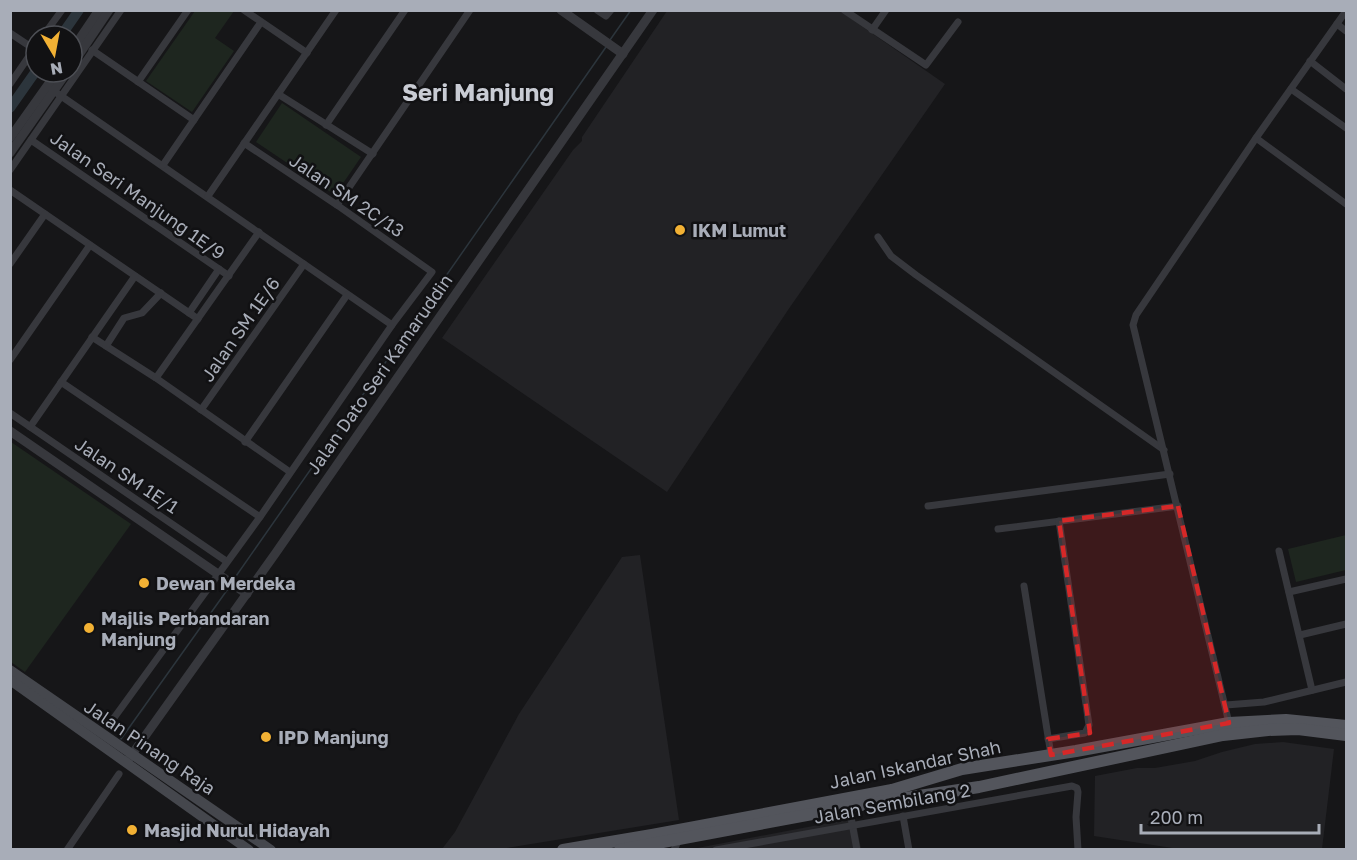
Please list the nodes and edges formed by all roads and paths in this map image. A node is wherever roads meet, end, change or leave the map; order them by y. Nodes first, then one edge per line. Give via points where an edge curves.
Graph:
1 (62, 10) edge
2 (99, 10) edge
3 (110, 10) edge
4 (121, 10) edge
5 (188, 10) edge
6 (244, 10) edge
7 (336, 10) edge
8 (405, 10) edge
9 (470, 10) edge
10 (561, 10) edge
11 (597, 10) edge
12 (611, 10) edge
13 (653, 10) edge
14 (844, 10) edge
15 (886, 10) edge
16 (1347, 11) edge
17 (261, 22) junction
18 (958, 22) dead end
19 (52, 24) edge
20 (1337, 24) junction
21 (872, 30) junction
22 (1347, 31) edge
23 (84, 32) edge
24 (10, 33) edge
25 (24, 41) edge
26 (84, 48) edge
27 (93, 50) junction
28 (307, 53) junction
29 (623, 54) junction
30 (1310, 61) junction
31 (24, 64) edge
32 (138, 82) junction
33 (10, 84) edge
34 (55, 84) edge
35 (59, 84) edge
36 (1291, 89) junction
37 (1347, 89) edge
38 (54, 91) junction
39 (278, 94) junction
40 (194, 120) junction
41 (326, 125) junction
42 (1347, 128) edge
43 (10, 138) edge
44 (1257, 138) junction
45 (31, 140) junction
46 (244, 143) junction
47 (10, 153) edge
48 (373, 154) junction
49 (163, 165) junction
50 (10, 170) edge
51 (10, 190) edge
52 (208, 196) junction
53 (1347, 204) edge
54 (337, 205) junction
55 (45, 213) junction
56 (259, 232) junction
57 (878, 237) dead end
58 (90, 245) junction
59 (10, 264) edge
60 (304, 264) junction
61 (219, 269) junction
62 (135, 276) junction
63 (229, 276) junction
64 (161, 293) junction
65 (347, 295) junction
66 (189, 313) junction
67 (198, 319) junction
68 (392, 325) junction
69 (92, 337) junction
70 (106, 346) junction
71 (10, 360) edge
72 (156, 378) junction
73 (61, 382) junction
74 (201, 410) junction
75 (10, 413) edge
76 (30, 427) junction
77 (10, 431) edge
78 (245, 441) junction
79 (1164, 450) junction
80 (67, 453) junction
81 (59, 464) junction
82 (290, 472) junction
83 (1170, 474) junction
84 (928, 506) dead end
85 (1178, 506) junction
86 (260, 517) junction
87 (1059, 521) junction
88 (998, 529) dead end
89 (1279, 551) dead end
90 (226, 561) junction
91 (217, 574) junction
92 (1347, 579) edge
93 (1024, 586) dead end
94 (1289, 592) junction
95 (247, 594) junction
96 (1347, 624) edge
97 (1300, 634) junction
98 (10, 670) edge
99 (10, 680) edge
100 (1347, 682) edge
101 (1312, 690) junction
102 (1226, 705) junction
103 (111, 722) dead end
104 (1229, 723) junction
105 (1347, 726) edge
106 (1347, 735) edge
107 (1048, 739) junction
108 (1050, 755) junction
109 (129, 759) junction
110 (988, 764) junction
111 (1071, 766) junction
112 (952, 771) junction
113 (119, 774) dead end
114 (996, 783) junction
115 (1072, 786) junction
116 (956, 790) junction
117 (192, 795) junction
118 (185, 805) junction
119 (849, 807) junction
120 (903, 816) junction
121 (853, 826) junction
122 (677, 844) edge
123 (661, 846) edge
124 (67, 849) edge
125 (249, 849) edge
126 (271, 849) edge
127 (563, 849) edge
128 (620, 849) edge
129 (716, 849) edge
130 (857, 849) edge
131 (909, 849) edge
132 (1078, 849) edge

1 - 19 street
2 - 23 street
3 - 26 street
4 - 27 street
5 - 32 street
6 - 17 street
7 - 28 street
8 - 41 street
9 - 48 street
10 - 29 street
11 - 12 street via 606,16
13 - 29 street, Jalan Dato Seri Kamaruddin
14 - 21 street
15 - 21 street
16 - 20 street
17 - 28 street
17 - 40 street
18 - 21 street via 926,65
20 - 22 street
20 - 30 street
24 - 25 street
27 - 32 street
27 - 38 street
28 - 39 street
29 - 95 street, Jalan Dato Seri Kamaruddin
30 - 36 street
30 - 37 street
31 - 33 street
32 - 40 street
34 - 38 street
35 - 38 street
36 - 42 street
36 - 44 street
38 - 43 street
38 - 45 street
38 - 47 street
38 - 49 street
39 - 41 street
39 - 46 street
40 - 49 street
41 - 48 street
44 - 53 street
44 - 79 street via 1134,320
45 - 50 street
45 - 61 street, Jalan Seri Manjung 1E/9
46 - 52 street
46 - 54 street, Jalan SM 2C/13
48 - 54 street
49 - 52 street
51 - 55 street
52 - 56 street
54 - 68 street, Jalan SM 2C/13 via 432,272
55 - 58 street
55 - 59 street
56 - 60 street
56 - 63 street
57 - 79 street via 891,256 916,275
58 - 62 street
58 - 71 street
60 - 65 street
60 - 74 street, Jalan SM 1E/6
61 - 63 street, Jalan Seri Manjung 1E/9
61 - 66 street
62 - 64 street
62 - 69 street
63 - 67 street
64 - 66 street
64 - 70 street via 142,313 124,318
65 - 68 street
65 - 78 street
66 - 67 street
67 - 72 street
68 - 82 street
69 - 70 street
69 - 73 street
70 - 72 street
72 - 74 street
73 - 76 street
73 - 86 street
74 - 78 street
75 - 76 street, Jalan SM 1E/1
76 - 80 street, Jalan SM 1E/1
77 - 81 street
78 - 82 street
79 - 83 street
80 - 81 street
80 - 90 street, Jalan SM 1E/1
81 - 91 street
82 - 86 street
83 - 84 street
83 - 85 street
85 - 87 street
85 - 102 street
86 - 90 street
87 - 88 street
87 - 107 street via 1089,725 1085,733
89 - 94 street
90 - 91 street
91 - 95 street
91 - 103 street
92 - 94 street
93 - 107 street
94 - 97 street
95 - 109 street, Jalan Dato Seri Kamaruddin
96 - 97 street
97 - 101 street
98 - 109 main road, Jalan Pinang Raja
99 - 109 main road, Jalan Pinang Raja
100 - 101 street
101 - 102 street via 1248,705
102 - 104 street
104 - 105 main road, Jalan Iskandar Shah via 1286,720
104 - 108 main road, Jalan Iskandar Shah
106 - 111 main road, Jalan Iskandar Shah via 1268,730 1206,738
107 - 108 street
108 - 110 main road, Jalan Iskandar Shah
109 - 117 main road, Jalan Pinang Raja
109 - 118 main road, Jalan Pinang Raja
110 - 112 main road, Jalan Iskandar Shah
110 - 114 main road via 980,775 985,781
111 - 114 main road, Jalan Iskandar Shah
111 - 115 street
112 - 116 main road via 966,776 967,781
112 - 127 main road, Jalan Iskandar Shah via 892,790
113 - 124 street
114 - 116 main road, Jalan Iskandar Shah
115 - 120 street, Jalan Sembilang 2
115 - 132 street via 1078,792
116 - 119 main road, Jalan Iskandar Shah
117 - 118 main road
117 - 126 main road, Jalan Pinang Raja
118 - 125 main road, Jalan Pinang Raja
119 - 121 street
119 - 122 main road, Jalan Iskandar Shah
120 - 121 street, Jalan Sembilang 2
120 - 131 street
121 - 129 street, Jalan Sembilang 2
121 - 130 street
122 - 123 main road, Jalan Iskandar Shah
123 - 128 main road, Jalan Iskandar Shah

